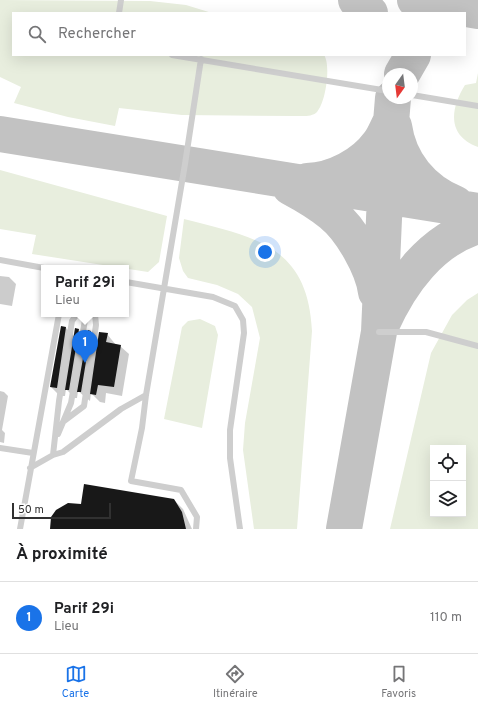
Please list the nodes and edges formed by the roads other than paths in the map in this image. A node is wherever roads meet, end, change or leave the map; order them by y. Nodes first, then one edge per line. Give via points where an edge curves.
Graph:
1 (121, 0) edge
2 (119, 12) edge
3 (179, 56) edge
4 (201, 59) junction
5 (382, 90) edge
6 (418, 96) edge
7 (478, 106) edge
8 (0, 260) edge
9 (41, 267) edge
10 (129, 283) edge
11 (164, 289) junction
12 (59, 317) edge
13 (75, 317) edge
14 (85, 317) edge
15 (95, 317) edge
16 (379, 332) dead end
17 (478, 346) edge
18 (146, 396) junction
19 (63, 422) junction
20 (56, 439) junction
21 (0, 448) edge
22 (33, 450) junction
23 (53, 455) junction
24 (30, 468) junction
25 (20, 529) edge
26 (196, 529) edge
27 (240, 529) edge

1 - 2 lane
3 - 4 lane
4 - 5 lane
4 - 11 lane
6 - 7 lane
8 - 9 lane
10 - 11 lane
11 - 18 lane
11 - 27 lane via 213,297 235,306 243,320 244,333 230,430 230,458
12 - 22 lane
13 - 20 lane via 72,321 59,401
14 - 19 lane via 71,403
15 - 19 lane via 96,325 84,406
16 - 17 lane via 426,332
18 - 23 lane via 121,409 63,452
18 - 26 lane via 131,481 181,490 197,517
19 - 20 lane
20 - 23 lane
21 - 22 lane
22 - 24 lane
23 - 24 lane
24 - 25 lane

